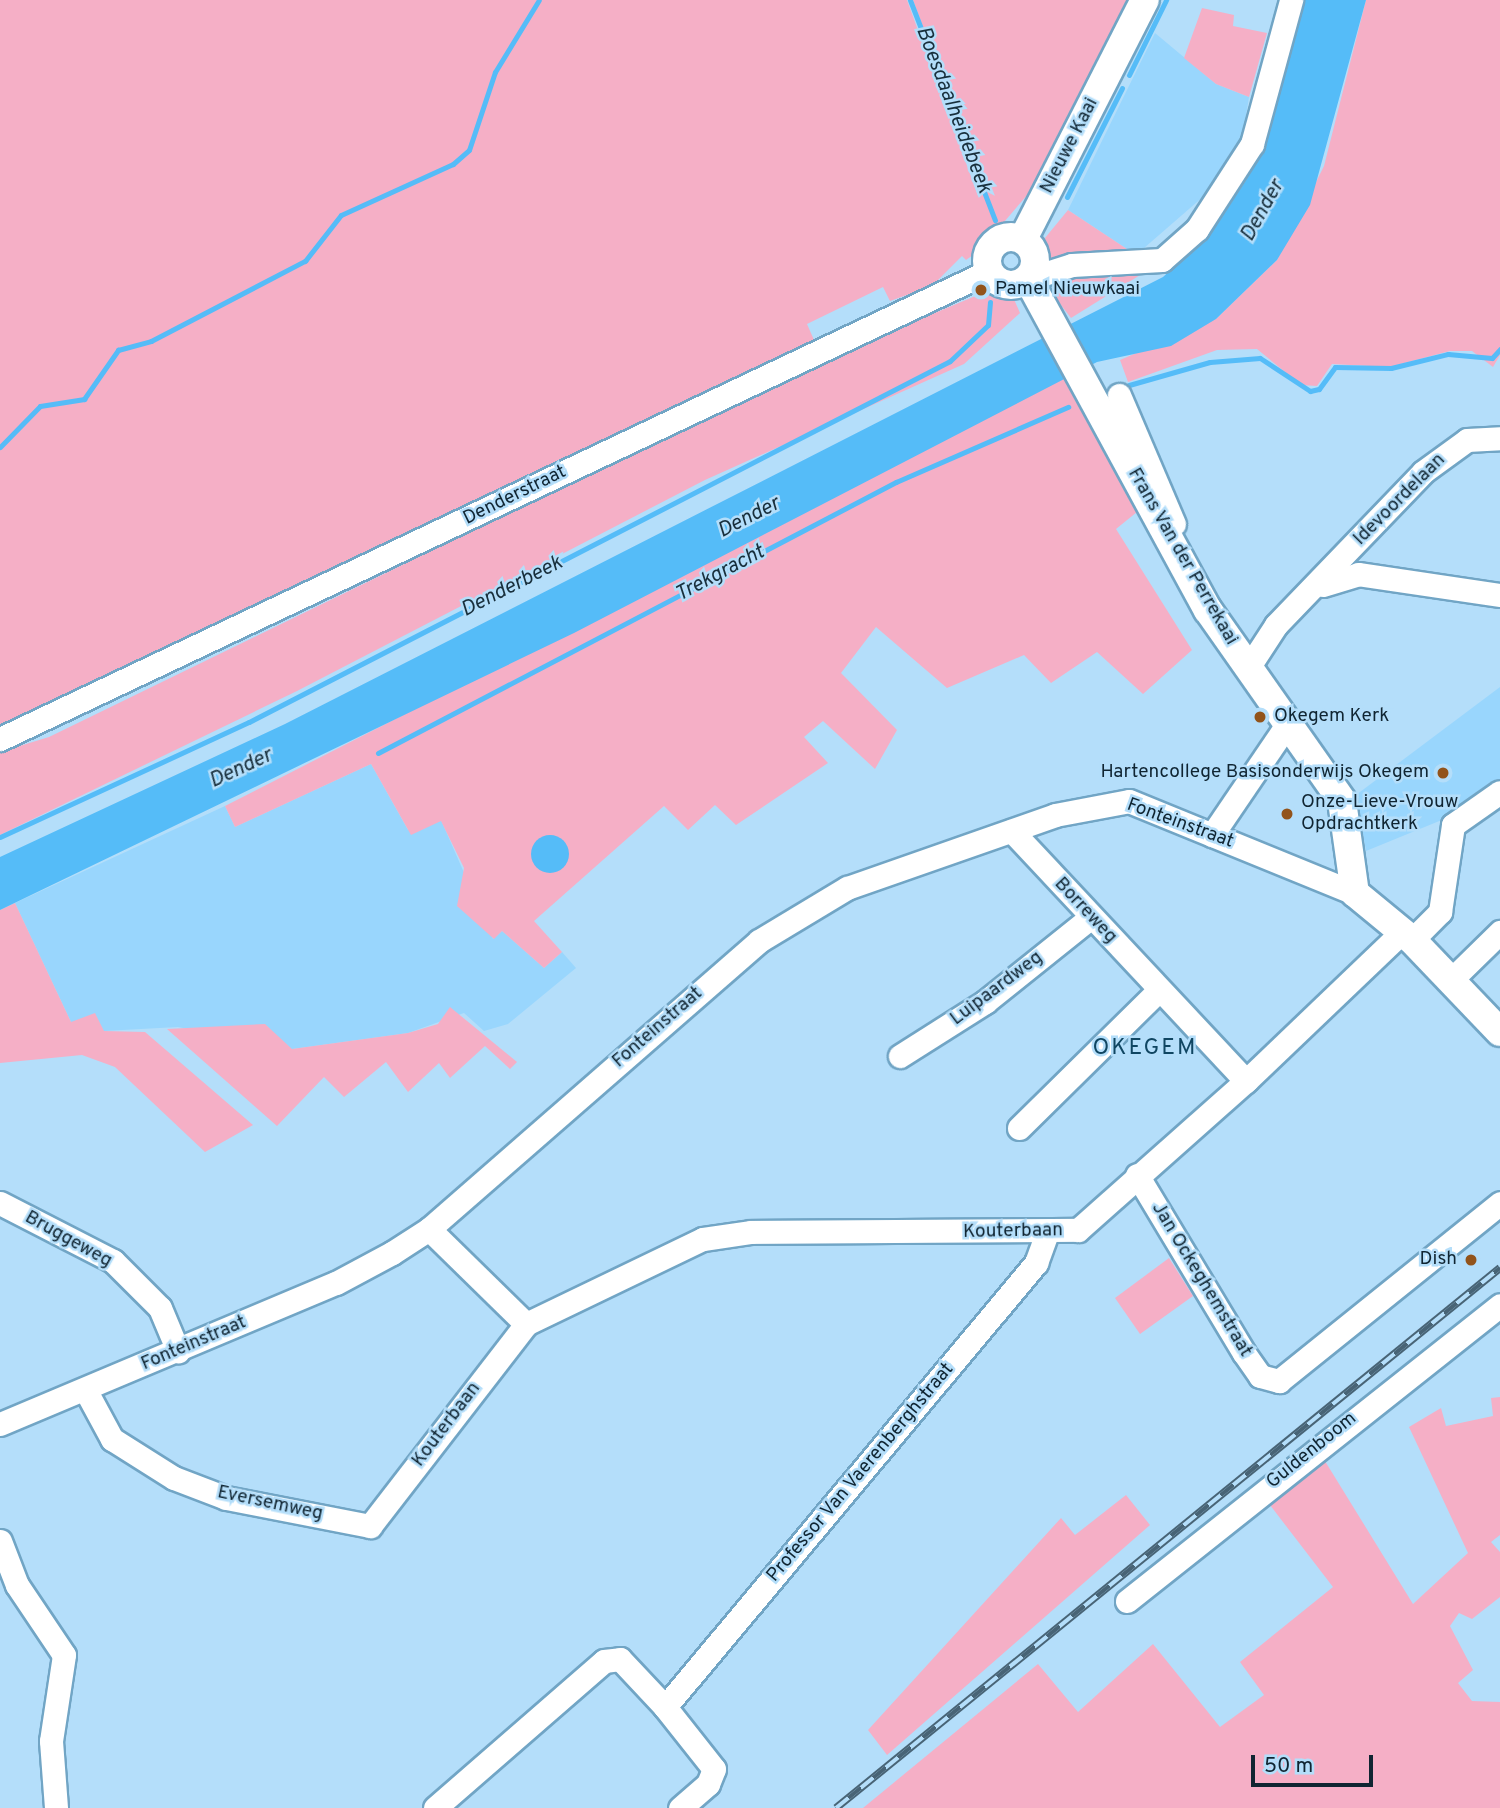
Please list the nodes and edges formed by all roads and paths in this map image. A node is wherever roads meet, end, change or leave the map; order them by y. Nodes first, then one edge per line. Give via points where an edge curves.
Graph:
1 (1145, 0) edge
2 (1291, 0) edge
3 (1023, 239) junction
4 (989, 271) junction
5 (1028, 279) junction
6 (1119, 395) dead end
7 (1500, 438) edge
8 (1178, 555) junction
9 (1313, 589) junction
10 (1500, 595) edge
11 (1242, 659) junction
12 (1288, 723) junction
13 (0, 739) edge
14 (1500, 792) edge
15 (1012, 831) junction
16 (1212, 835) junction
17 (1355, 893) junction
18 (1091, 917) junction
19 (1500, 932) edge
20 (1407, 935) junction
21 (1451, 980) junction
22 (1158, 991) junction
23 (1500, 1032) edge
24 (900, 1056) dead end
25 (1246, 1081) junction
26 (1019, 1128) dead end
27 (1138, 1175) junction
28 (0, 1203) edge
29 (1500, 1203) edge
30 (429, 1229) junction
31 (1047, 1233) junction
32 (1500, 1305) edge
33 (526, 1324) junction
34 (178, 1351) junction
35 (86, 1391) junction
36 (0, 1424) edge
37 (370, 1526) joint
38 (0, 1541) edge
39 (1127, 1601) dead end
40 (665, 1707) junction
41 (56, 1808) edge
42 (435, 1808) edge
43 (680, 1808) edge

1 - 3 main road, Nieuwe Kaai
2 - 5 street via 1252,144 1197,229 1162,260 1072,265
3 - 4 main road via 994,243
3 - 5 main road via 1036,258
4 - 5 main road via 1006,285
4 - 13 street, Denderstraat
5 - 8 main road, Frans Van der Perrekaai
6 - 8 street, Frans Van der Perrekaai via 1177,530
7 - 9 street, Idevoordelaan via 1467,440 1445,453
8 - 11 main road, Frans Van der Perrekaai
9 - 10 street, Idevoordelaan via 1358,574
9 - 11 street, Idevoordelaan
11 - 12 main road, Frans Van der Perrekaai
12 - 16 street
12 - 17 main road, Frans Van der Perrekaai via 1342,802
14 - 20 street, Kouterbaan via 1452,825 1440,912
15 - 16 street, Fonteinstraat via 1129,801
15 - 18 street, Borreweg
15 - 30 street, Fonteinstraat via 847,888 800,912
16 - 17 street, Fonteinstraat
17 - 20 main road
18 - 22 street, Borreweg
18 - 24 street, Luipaardweg via 985,1002
19 - 21 street
20 - 21 main road
20 - 25 street, Kouterbaan
21 - 23 main road
22 - 25 street, Borreweg
22 - 26 street
25 - 27 street, Kouterbaan
27 - 29 street, Jan Ockeghemstraat via 1244,1353 1261,1376 1279,1381
27 - 31 street, Kouterbaan via 1078,1230
28 - 34 street, Bruggeweg via 113,1262 160,1308
30 - 33 street
30 - 34 street, Fonteinstraat via 336,1283
31 - 33 street, Kouterbaan via 751,1232 704,1239
31 - 40 street, Professor Van Vaerenberghstraat via 1035,1264
32 - 39 street, Guldenboom
33 - 37 street, Kouterbaan
34 - 35 street, Fonteinstraat
35 - 36 street, Fonteinstraat
35 - 37 street, Eversemweg via 112,1439 174,1478 226,1498
38 - 41 street via 17,1585 64,1655 51,1741
40 - 42 street via 620,1659 604,1661
40 - 43 street via 714,1769 708,1784

